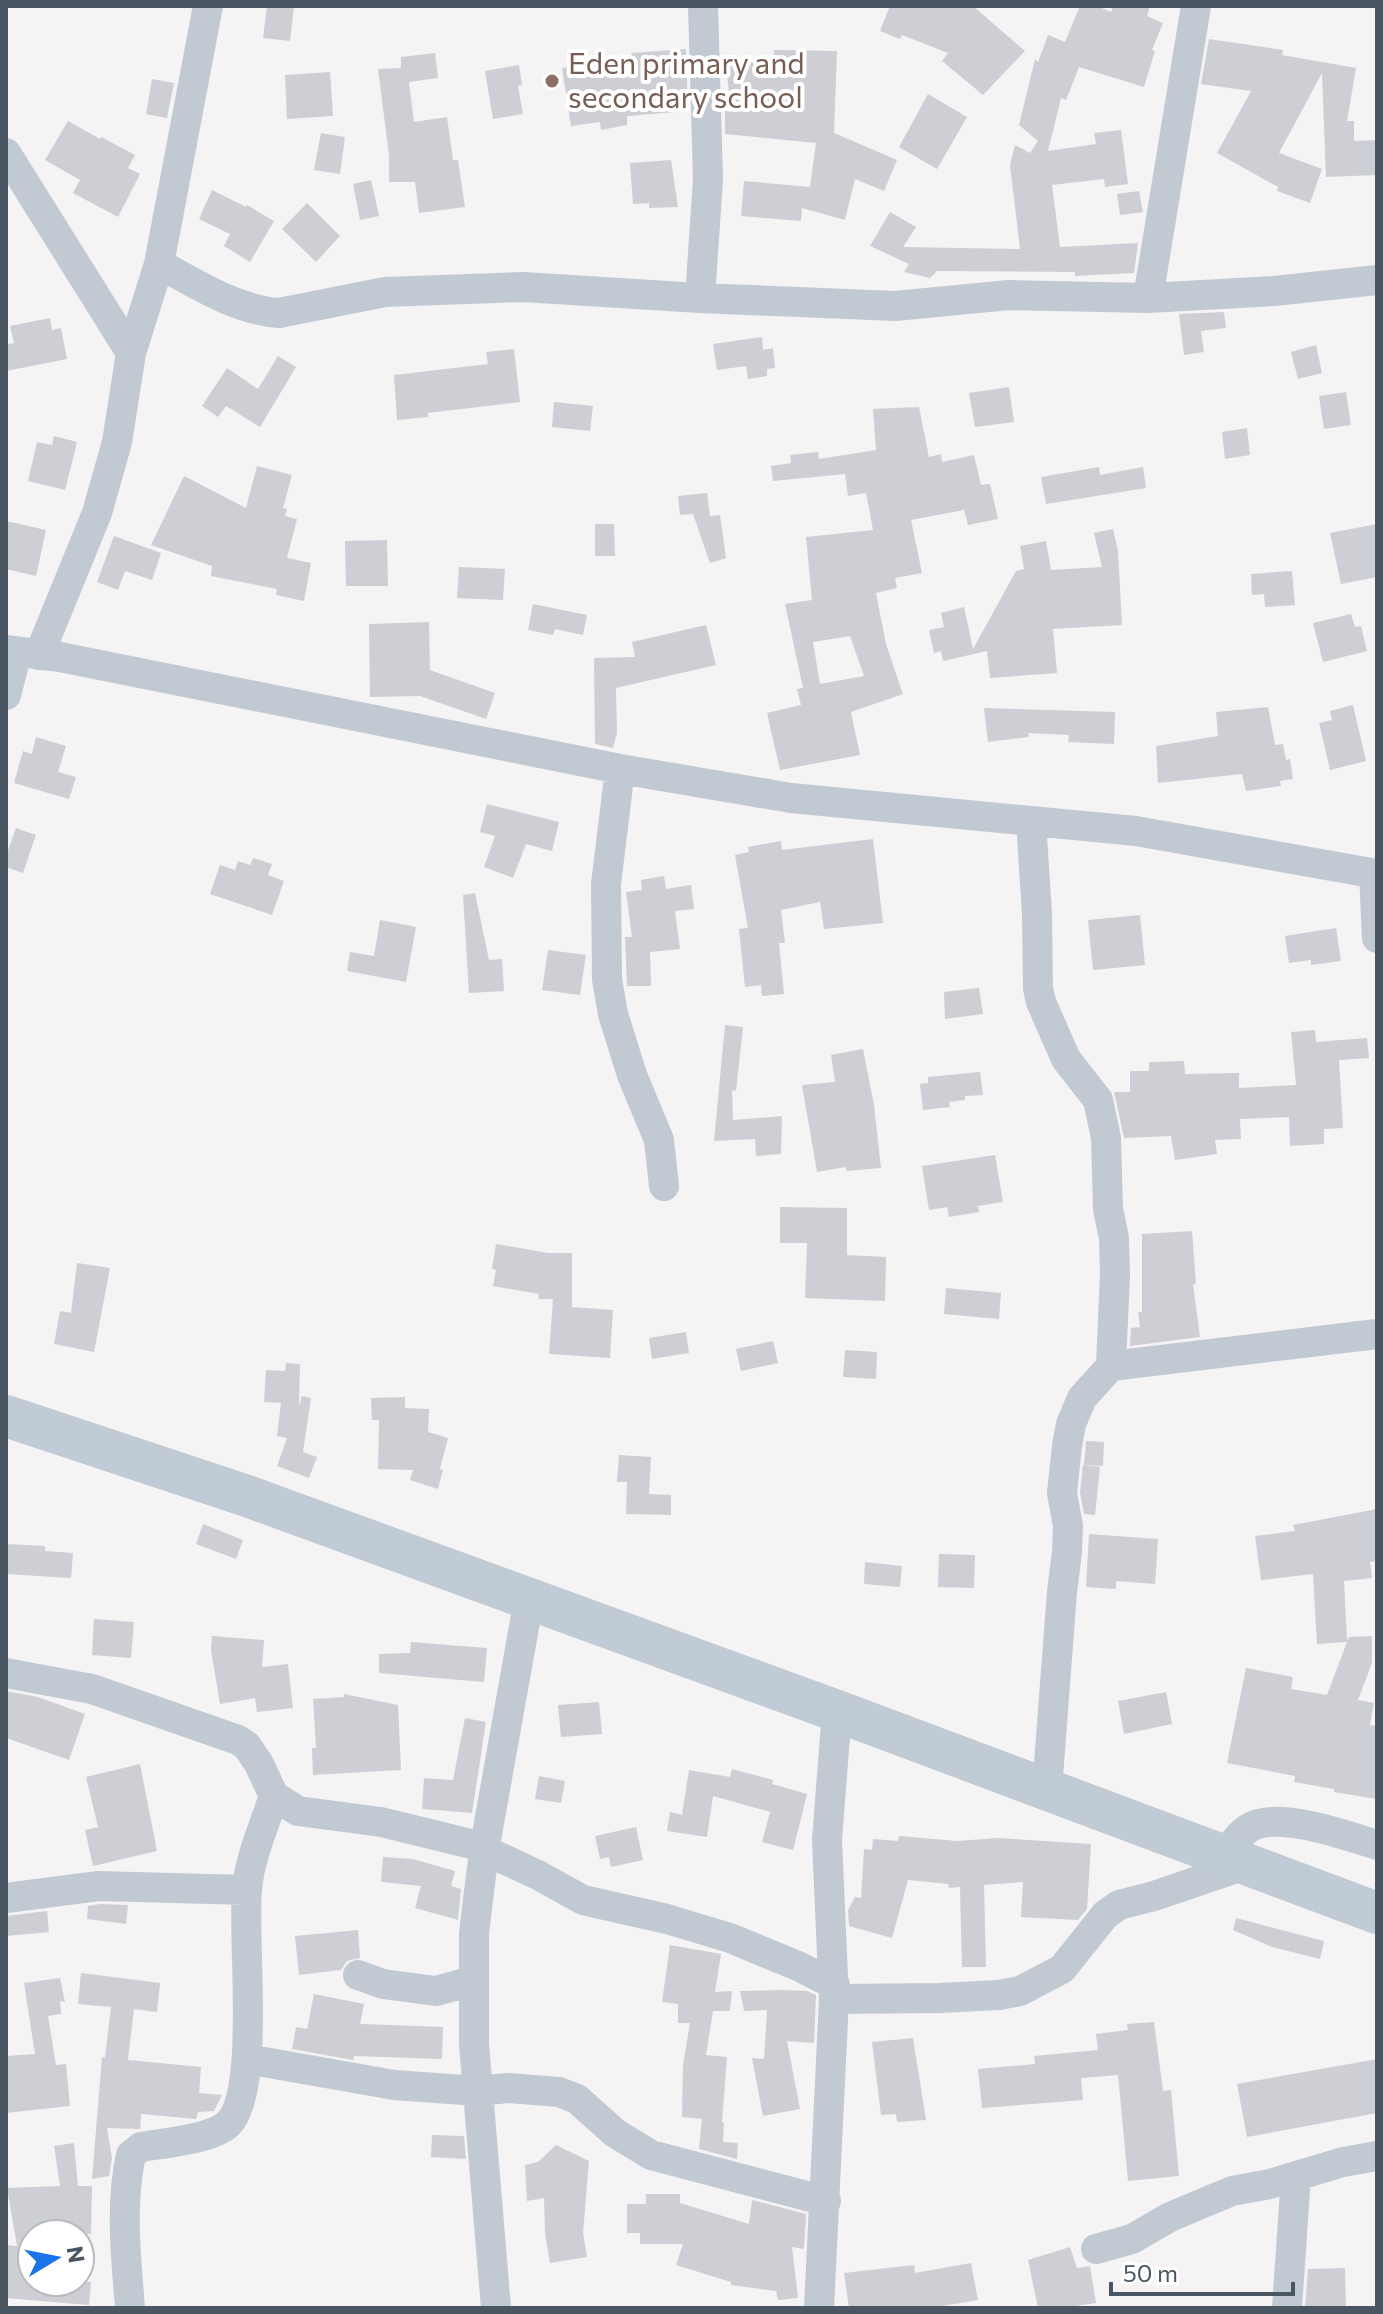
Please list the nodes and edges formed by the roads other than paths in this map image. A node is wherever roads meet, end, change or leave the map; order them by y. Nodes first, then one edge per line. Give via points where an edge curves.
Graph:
1 (208, 6) edge
2 (703, 6) edge
3 (1196, 6) edge
4 (6, 153) edge
5 (159, 264) junction
6 (1377, 280) edge
7 (700, 298) junction
8 (1148, 298) junction
9 (131, 353) junction
10 (21, 652) edge
11 (6, 695) edge
12 (620, 769) junction
13 (1031, 821) junction
14 (1375, 873) edge
15 (1377, 938) edge
16 (664, 1186) dead end
17 (1377, 1334) edge
18 (1111, 1366) junction
19 (6, 1416) edge
20 (529, 1599) junction
21 (6, 1673) edge
22 (837, 1711) junction
23 (1047, 1790) junction
24 (274, 1796) junction
25 (1377, 1845) edge
26 (484, 1851) junction
27 (1236, 1860) junction
28 (247, 1890) junction
29 (6, 1898) edge
30 (1377, 1913) edge
31 (358, 1975) dead end
32 (472, 1981) junction
33 (834, 1992) junction
34 (247, 2059) junction
35 (478, 2091) junction
36 (1377, 2156) edge
37 (1296, 2176) junction
38 (826, 2201) junction
39 (1096, 2249) dead end
40 (130, 2308) edge
41 (496, 2308) edge
42 (819, 2308) edge
43 (1287, 2308) edge

1 - 5 street
2 - 7 street via 708,179
3 - 8 street
4 - 9 street
5 - 7 street via 240,305 271,312 385,292 449,289 523,287
5 - 9 street
6 - 8 street
7 - 8 street via 882,306 1009,295
9 - 10 street via 117,442 97,513
10 - 11 street
10 - 12 street
12 - 13 street via 791,798
12 - 16 street via 606,884 607,979 632,1075 659,1140
13 - 14 street via 1136,831
13 - 18 street via 1038,988 1066,1059 1098,1100 1106,1138 1115,1274
14 - 15 street
17 - 18 street
18 - 23 street via 1082,1398 1067,1446 1062,1493 1067,1552
19 - 20 main road via 247,1496
20 - 22 main road
20 - 26 street
21 - 24 street via 92,1689 238,1740 259,1764
22 - 23 main road
22 - 33 street via 827,1840
23 - 27 main road
24 - 26 street via 298,1811 381,1822
24 - 28 street
25 - 27 street via 1275,1822 1252,1826 1237,1838
26 - 32 street
26 - 33 street via 583,1900 730,1938 798,1966
27 - 30 main road
27 - 33 street via 1154,1896 1119,1905 1062,1969 1020,1991 940,1998
28 - 29 street via 99,1886
28 - 34 street
31 - 32 street via 436,1991
32 - 35 street
33 - 38 street
34 - 35 street via 394,2085
34 - 40 street via 237,2111 228,2124 214,2133 141,2147 131,2155 125,2240
35 - 38 street via 569,2094 651,2155
35 - 41 street
36 - 37 street
37 - 39 street via 1232,2191 1132,2239
37 - 43 street
38 - 42 street

